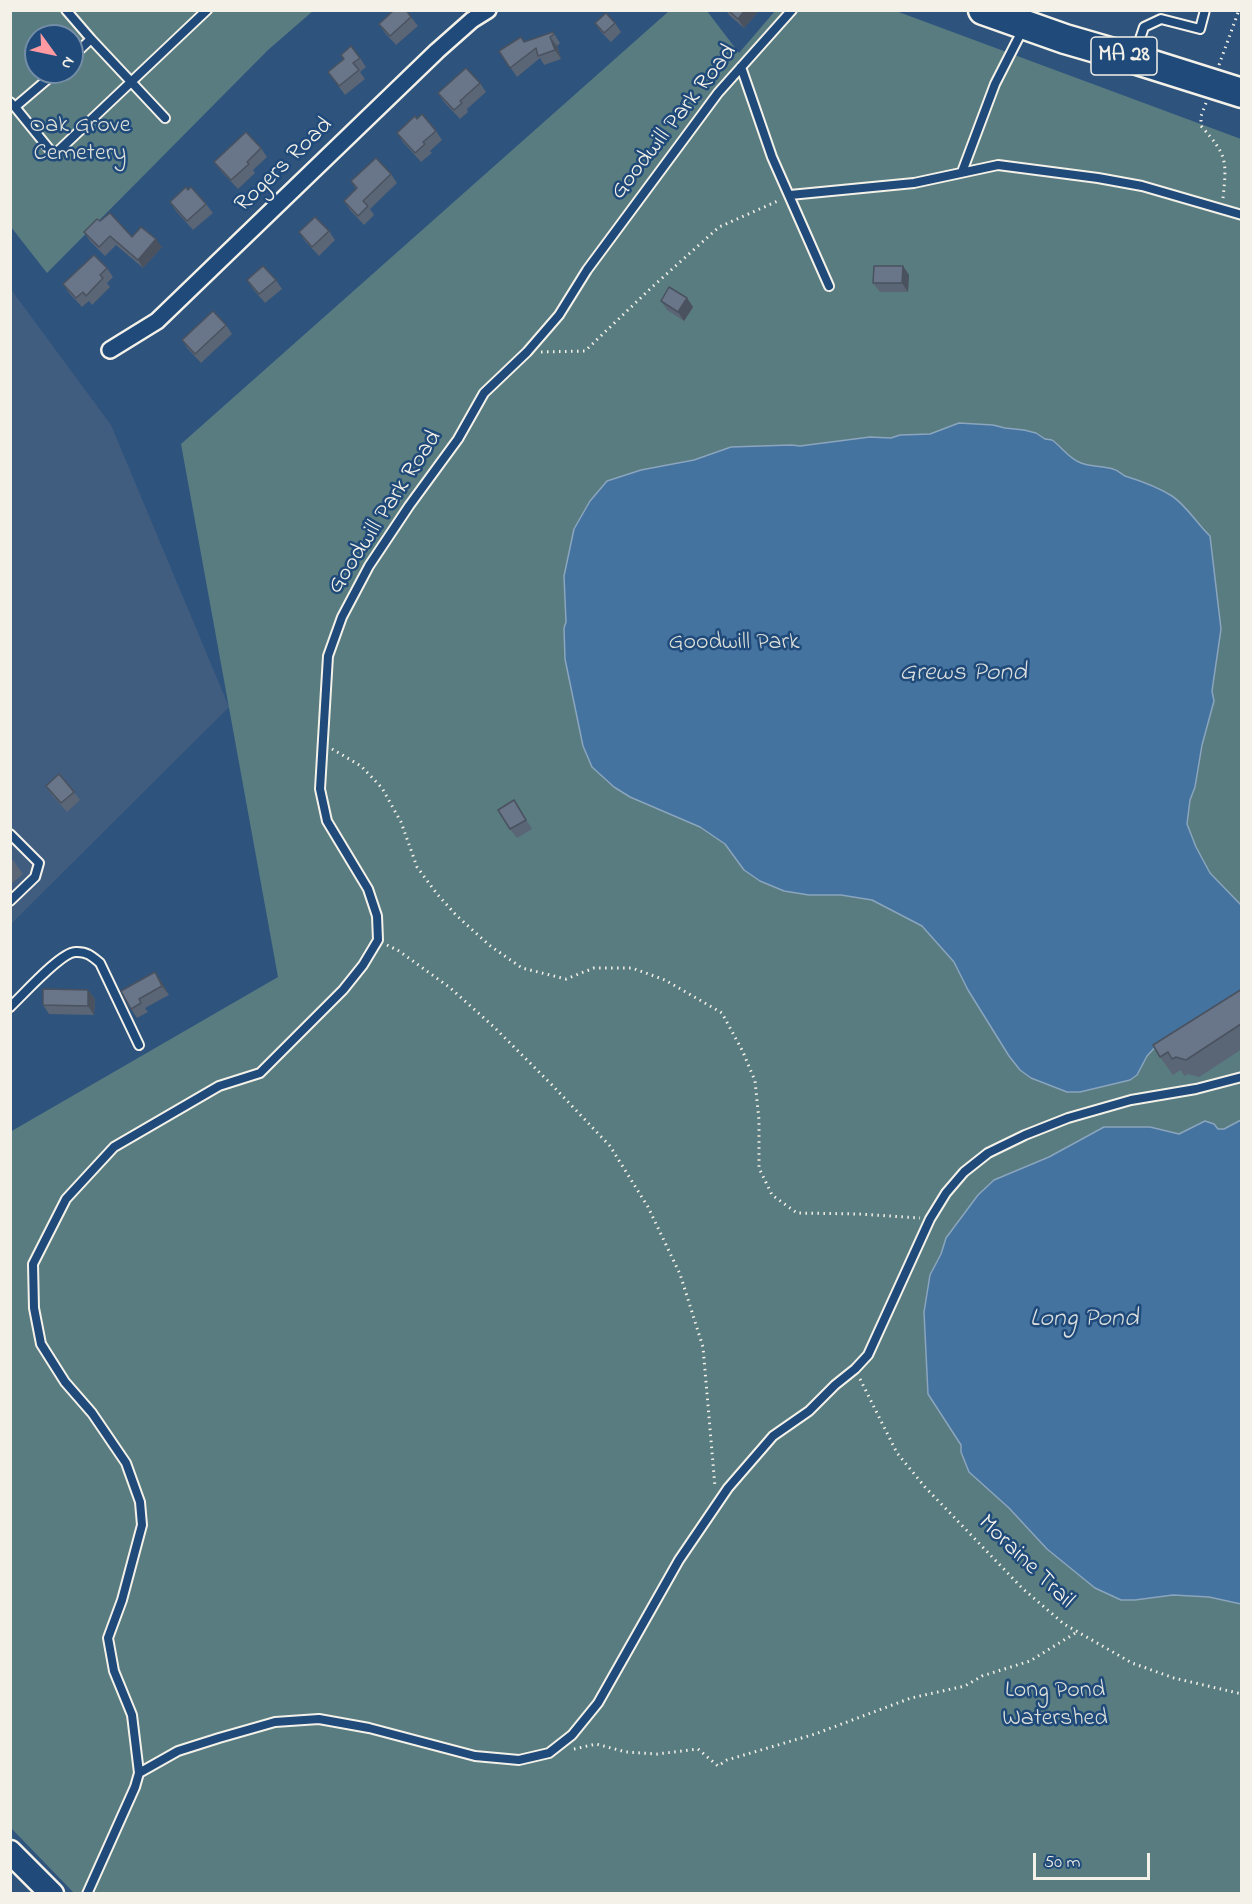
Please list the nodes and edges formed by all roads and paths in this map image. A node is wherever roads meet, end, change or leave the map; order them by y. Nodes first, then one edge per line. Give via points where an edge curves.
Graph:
1 (66, 10) edge
2 (207, 10) edge
3 (488, 10) edge
4 (792, 10) edge
5 (983, 10) edge
6 (1205, 10) edge
7 (1239, 10) edge
8 (467, 15) edge
9 (1026, 25) junction
10 (92, 39) junction
11 (84, 46) edge
12 (1134, 58) junction
13 (741, 67) junction
14 (130, 82) junction
15 (40, 84) edge
16 (1213, 84) junction
17 (1242, 93) edge
18 (13, 104) edge
19 (165, 118) dead end
20 (962, 172) junction
21 (790, 195) junction
22 (1221, 209) junction
23 (1242, 215) edge
24 (829, 286) dead end
25 (110, 350) dead end
26 (527, 352) junction
27 (322, 744) junction
28 (10, 834) edge
29 (10, 901) edge
30 (378, 940) junction
31 (10, 1007) edge
32 (139, 1045) dead end
33 (1242, 1077) edge
34 (930, 1219) junction
35 (855, 1369) junction
36 (716, 1504) junction
37 (1077, 1632) junction
38 (1242, 1694) edge
39 (549, 1753) junction
40 (139, 1773) junction
41 (10, 1852) edge
42 (52, 1893) edge
43 (87, 1893) edge

1 - 10 lane
2 - 14 lane
3 - 8 street, Rogers Road
4 - 13 lane, Goodwill Park Road
5 - 9 highway, MA 28
6 - 12 lane via 1200,28 1161,19 1144,27
7 - 16 path
8 - 25 street, Rogers Road via 157,321
9 - 12 highway, MA 28
9 - 20 lane via 995,84
10 - 11 lane
10 - 14 lane
12 - 16 highway, MA 28
13 - 21 lane via 757,118
13 - 26 lane, Goodwill Park Road via 660,169 559,315
14 - 18 lane via 54,155
14 - 19 lane
15 - 18 lane
16 - 17 highway, MA 28
16 - 22 path via 1200,121 1219,147 1226,166
20 - 21 lane via 914,183
20 - 22 lane via 998,165 1098,178
21 - 24 lane
21 - 26 path via 719,227 585,351
22 - 23 lane
26 - 27 lane, Goodwill Park Road via 484,393 458,439 369,566 342,617 328,656
27 - 30 lane, Goodwill Park Road via 320,789 327,821 368,889 377,916
27 - 34 path via 360,766 382,788 401,822 417,867 437,894 489,945 522,968 566,979 594,968 632,968 665,980 722,1013 755,1081 759,1168 772,1195 797,1213
28 - 29 lane via 39,863 35,877
30 - 36 path via 449,987 518,1051 610,1146 648,1207 680,1274 703,1347
30 - 40 lane via 343,990 260,1073 219,1086 114,1147 66,1199 33,1264 34,1308 41,1344 126,1463 141,1502 142,1524 108,1638 114,1671 132,1715
31 - 32 lane via 53,965 73,952 89,953 100,963
33 - 34 lane via 1131,1100 1025,1135 988,1153 964,1172
34 - 35 lane via 868,1355
35 - 36 lane via 773,1436
35 - 37 path, Moraine Trail via 897,1453 925,1487 1022,1588
36 - 39 lane via 597,1702 572,1735
37 - 38 path, Moraine Trail via 1132,1663 1174,1678
37 - 39 path via 1030,1661 982,1676 965,1686 911,1698 718,1766 698,1749 657,1754 596,1744
39 - 40 lane via 519,1760 475,1756 319,1719 275,1722 219,1738 178,1751
40 - 43 lane
41 - 42 main road

